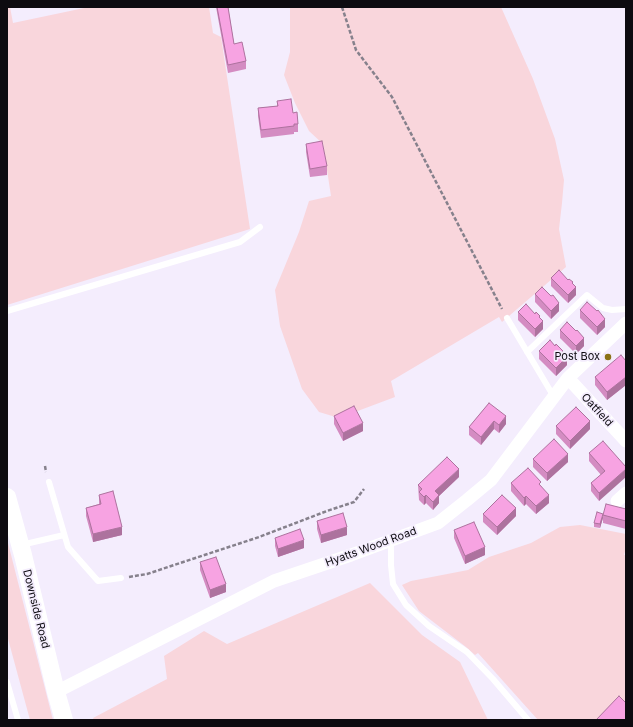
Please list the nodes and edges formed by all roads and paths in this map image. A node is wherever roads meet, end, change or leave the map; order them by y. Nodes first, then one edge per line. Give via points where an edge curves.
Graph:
1 (342, 7) edge
2 (260, 227) dead end
3 (626, 309) edge
4 (7, 311) edge
5 (507, 318) joint
6 (626, 323) edge
7 (527, 352) junction
8 (568, 378) junction
9 (554, 397) junction
10 (626, 441) edge
11 (49, 482) dead end
12 (364, 489) dead end
13 (7, 498) edge
14 (64, 535) junction
15 (391, 540) junction
16 (20, 545) junction
17 (121, 578) joint
18 (7, 682) edge
19 (56, 692) junction
20 (18, 720) edge
21 (64, 720) edge
22 (528, 720) edge

1 - 5 path via 356,50 392,97
2 - 4 lane via 240,242
3 - 7 lane via 603,308 587,295
5 - 7 lane
6 - 8 street, Hyatts Wood Road
7 - 9 lane
8 - 9 street, Hyatts Wood Road
8 - 10 street, Oatfield
9 - 15 street, Hyatts Wood Road via 491,480 438,523
11 - 14 lane
12 - 17 path via 354,502 259,537 148,574
13 - 16 street, Downside Road
14 - 16 lane
14 - 17 lane via 68,547 98,581
15 - 19 street, Hyatts Wood Road via 274,581
15 - 22 lane via 393,584 406,605 467,652
16 - 19 street, Downside Road
18 - 20 lane
19 - 21 street, Downside Road

